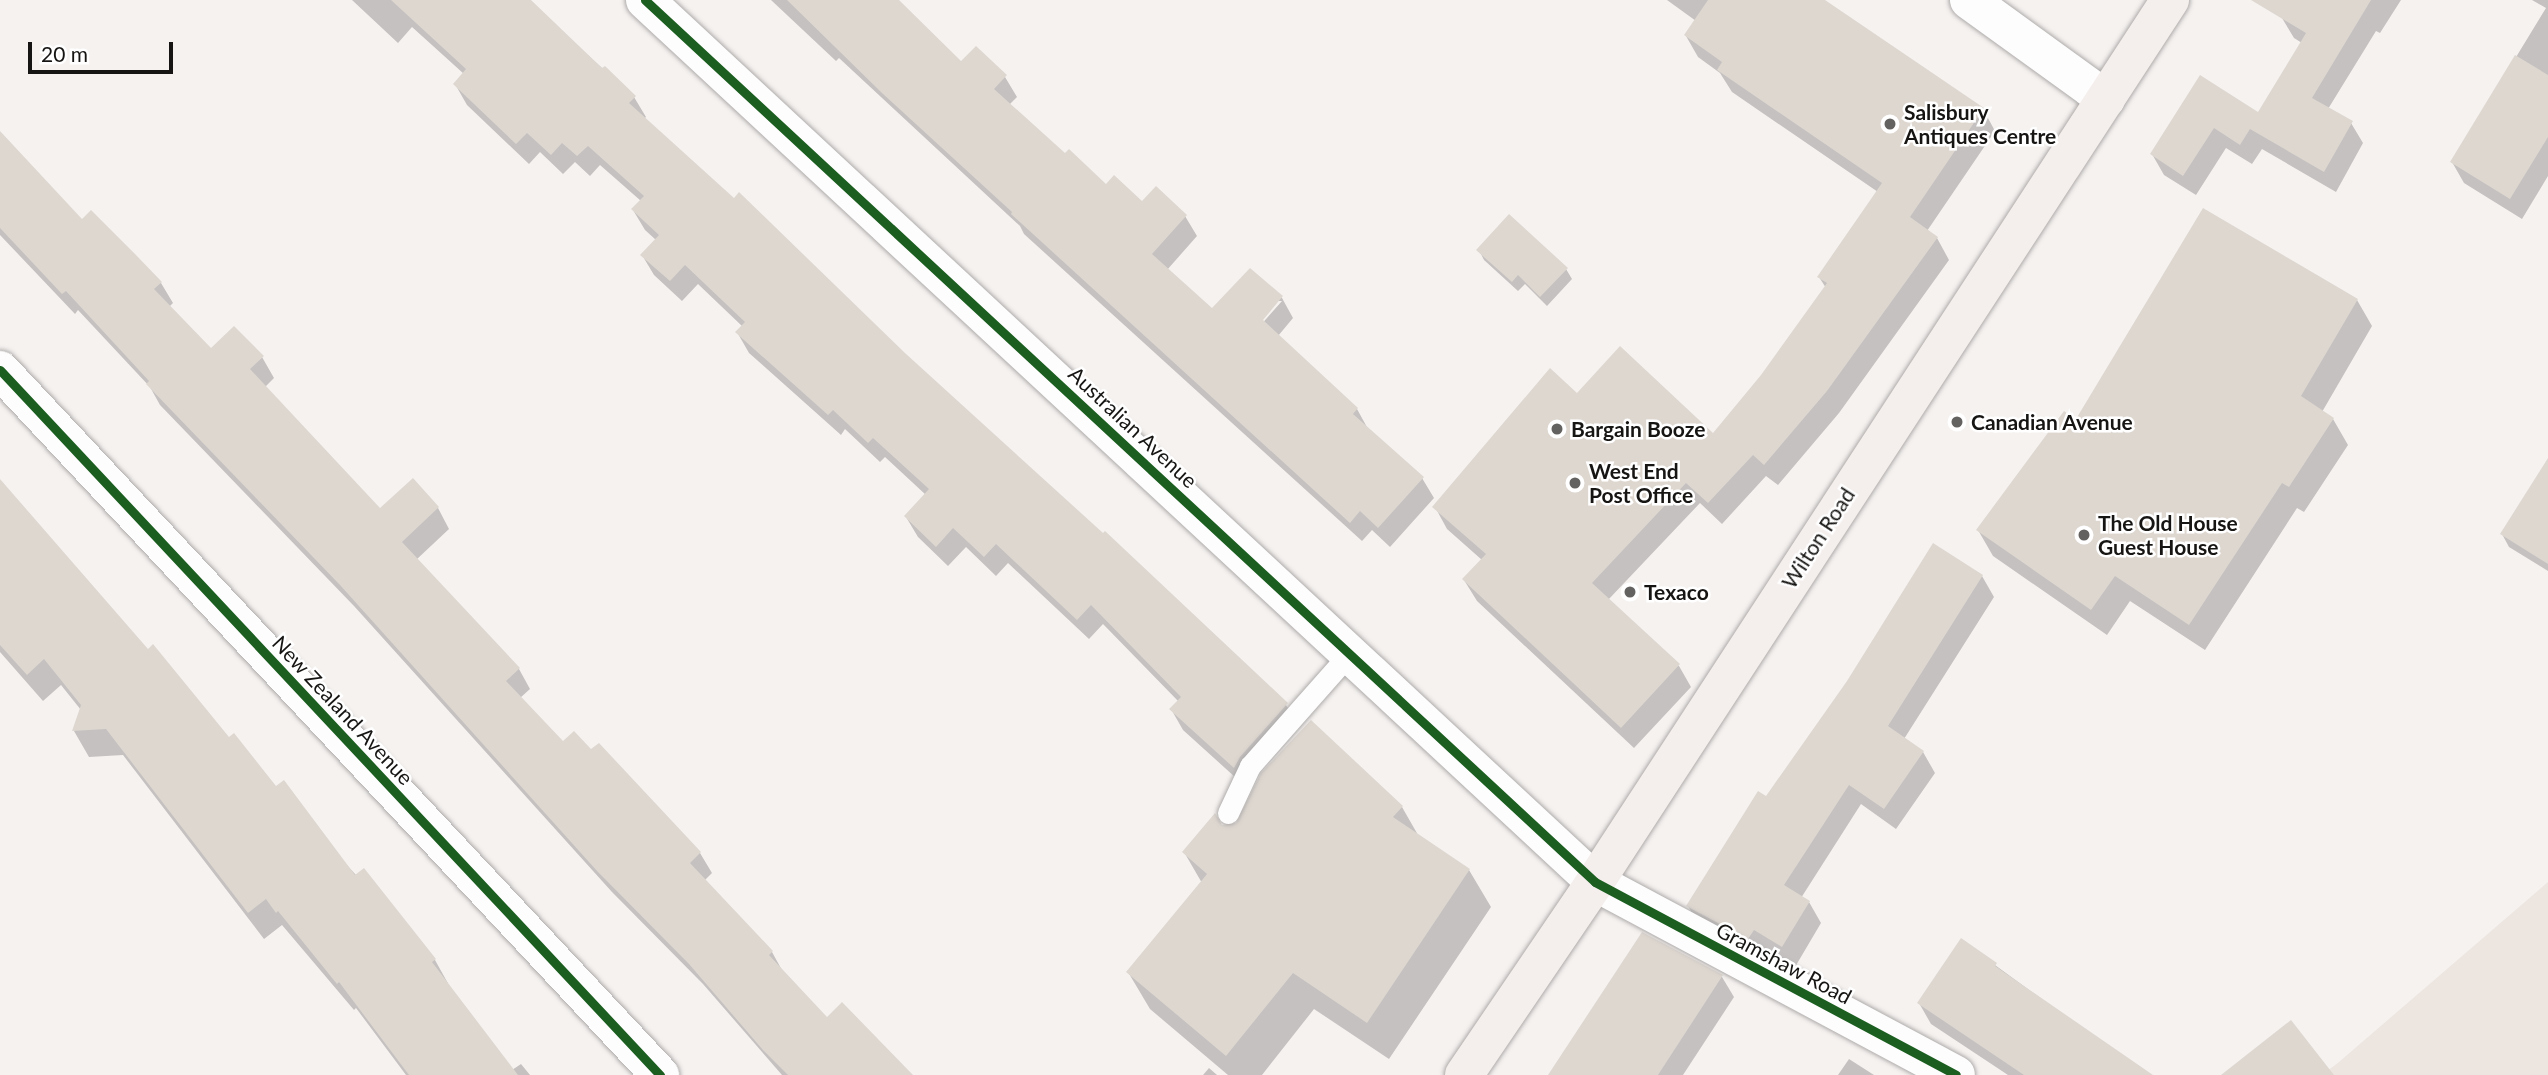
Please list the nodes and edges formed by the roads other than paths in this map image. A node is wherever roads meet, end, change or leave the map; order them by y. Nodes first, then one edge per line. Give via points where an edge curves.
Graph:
1 (645, 0) edge
2 (1969, 0) edge
3 (2170, 0) edge
4 (2106, 99) junction
5 (0, 370) edge
6 (1350, 653) junction
7 (1228, 813) dead end
8 (1595, 882) junction
9 (660, 1075) edge
10 (1464, 1075) edge
11 (1956, 1075) edge

1 - 6 street, Australian Avenue
2 - 4 street
3 - 4 highway, Wilton Road
4 - 8 highway, Wilton Road
5 - 9 street, New Zealand Avenue
6 - 7 lane via 1250,766
6 - 8 street, Australian Avenue
8 - 10 highway, Wilton Road
8 - 11 street, Gramshaw Road

